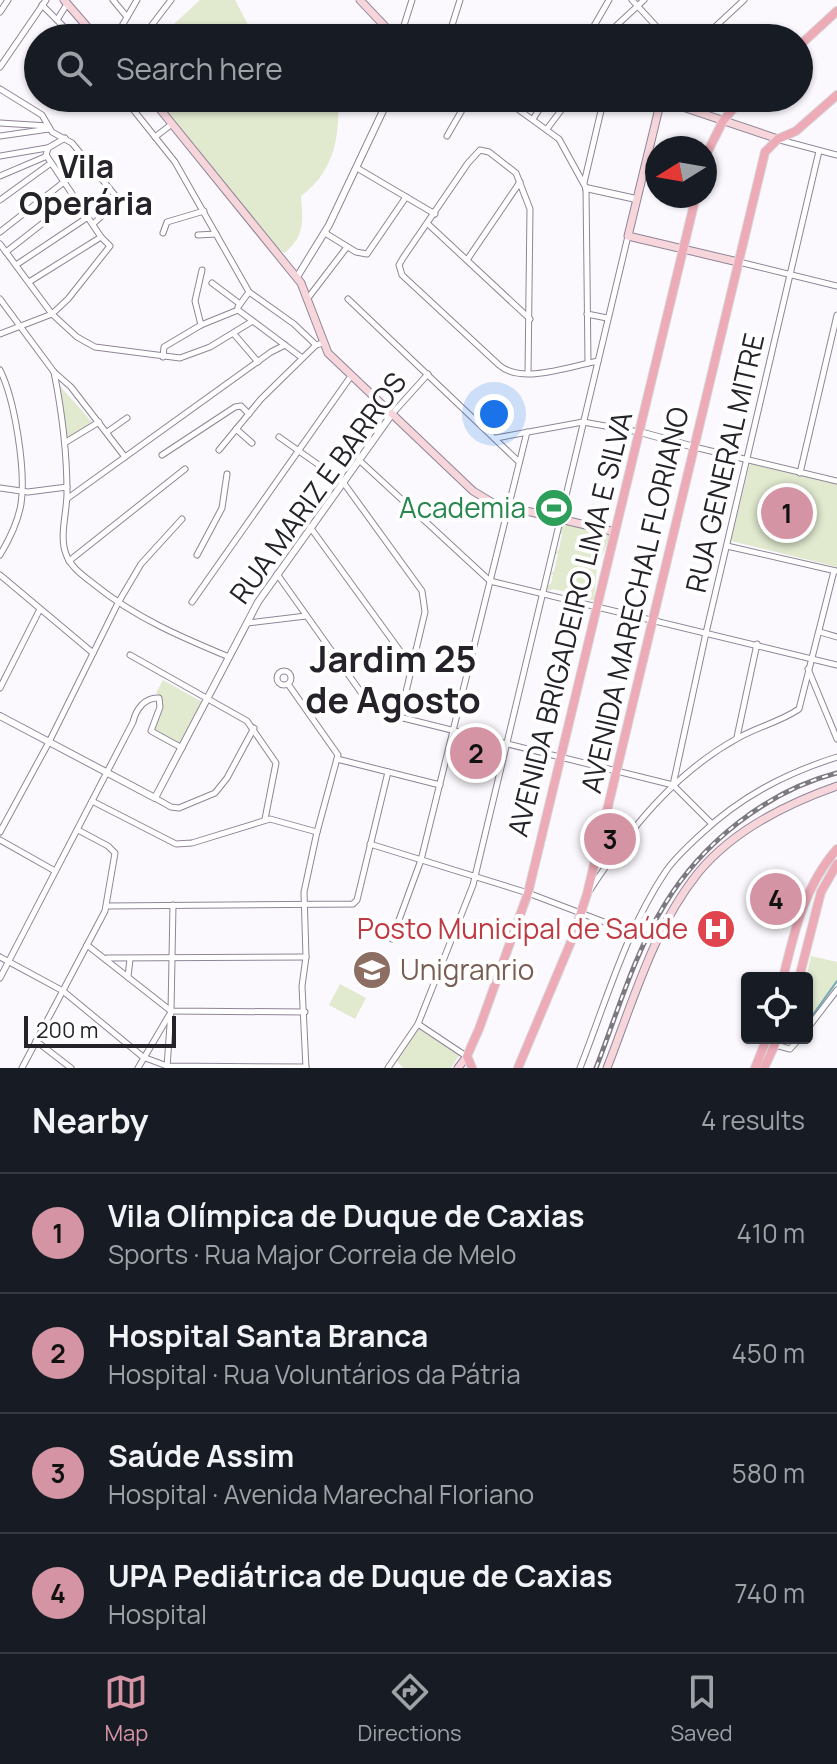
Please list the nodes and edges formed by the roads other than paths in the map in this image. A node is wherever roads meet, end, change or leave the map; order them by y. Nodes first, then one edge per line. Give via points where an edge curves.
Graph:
1 (8, 0) edge
2 (113, 0) edge
3 (137, 0) edge
4 (171, 0) edge
5 (360, 0) edge
6 (412, 0) edge
7 (460, 0) edge
8 (609, 0) edge
9 (632, 0) edge
10 (644, 0) edge
11 (744, 0) edge
12 (65, 2) edge
13 (44, 3) edge
14 (637, 6) junction
15 (837, 11) edge
16 (0, 12) edge
17 (127, 17) junction
18 (57, 20) junction
19 (30, 24) edge
20 (61, 24) edge
21 (84, 24) edge
22 (123, 24) edge
23 (153, 24) edge
24 (384, 24) edge
25 (403, 24) edge
26 (452, 24) edge
27 (595, 24) edge
28 (618, 24) edge
29 (654, 24) edge
30 (718, 24) edge
31 (24, 32) edge
32 (813, 33) edge
33 (0, 67) edge
34 (0, 89) edge
35 (837, 95) edge
36 (24, 104) edge
37 (37, 112) edge
38 (136, 112) edge
39 (162, 112) edge
40 (383, 112) edge
41 (461, 112) edge
42 (523, 112) edge
43 (538, 112) edge
44 (560, 112) edge
45 (601, 112) edge
46 (655, 112) edge
47 (696, 112) edge
48 (729, 112) edge
49 (533, 119) junction
50 (723, 121) junction
51 (0, 123) edge
52 (172, 124) junction
53 (48, 127) junction
54 (547, 129) junction
55 (796, 131) junction
56 (0, 136) edge
57 (447, 136) dead end
58 (716, 136) edge
59 (155, 137) junction
60 (65, 138) junction
61 (778, 139) junction
62 (795, 144) junction
63 (48, 148) junction
64 (819, 151) junction
65 (837, 155) edge
66 (0, 156) edge
67 (47, 156) junction
68 (51, 163) junction
69 (357, 168) junction
70 (0, 176) edge
71 (520, 181) junction
72 (64, 182) junction
73 (585, 186) junction
74 (406, 197) junction
75 (75, 198) junction
76 (636, 199) junction
77 (0, 200) edge
78 (693, 208) edge
79 (204, 211) junction
80 (435, 214) junction
81 (88, 217) junction
82 (93, 224) junction
83 (428, 224) junction
84 (0, 232) edge
85 (163, 233) dead end
86 (325, 233) junction
87 (216, 234) junction
88 (198, 235) dead end
89 (628, 236) junction
90 (101, 237) junction
91 (0, 244) edge
92 (347, 247) junction
93 (683, 248) junction
94 (6, 252) junction
95 (467, 260) junction
96 (738, 262) junction
97 (16, 265) junction
98 (202, 270) dead end
99 (790, 275) junction
100 (297, 277) junction
101 (29, 282) junction
102 (212, 283) dead end
103 (837, 286) edge
104 (249, 292) junction
105 (308, 298) junction
106 (0, 299) edge
107 (348, 299) dead end
108 (239, 307) junction
109 (52, 314) junction
110 (587, 314) junction
111 (837, 315) edge
112 (607, 318) junction
113 (531, 320) junction
114 (251, 322) junction
115 (20, 325) junction
116 (201, 325) junction
117 (0, 334) edge
118 (234, 334) junction
119 (319, 344) junction
120 (285, 345) junction
121 (163, 357) junction
122 (302, 357) junction
123 (598, 361) junction
124 (258, 362) junction
125 (588, 363) junction
126 (0, 370) edge
127 (54, 372) junction
128 (428, 374) junction
129 (528, 374) junction
130 (351, 376) junction
131 (249, 414) junction
132 (392, 414) junction
133 (127, 418) dead end
134 (99, 422) junction
135 (583, 422) junction
136 (236, 429) junction
137 (107, 432) junction
138 (527, 432) junction
139 (640, 432) junction
140 (279, 437) dead end
141 (496, 438) junction
142 (65, 443) junction
143 (252, 443) dead end
144 (694, 447) junction
145 (219, 450) dead end
146 (298, 450) junction
147 (162, 455) dead end
148 (125, 457) junction
149 (359, 460) junction
150 (747, 460) junction
151 (519, 462) junction
152 (185, 469) dead end
153 (800, 473) junction
154 (227, 474) dead end
155 (837, 481) edge
156 (343, 482) junction
157 (67, 487) junction
158 (0, 488) edge
159 (22, 492) junction
160 (67, 499) junction
161 (507, 507) junction
162 (182, 519) dead end
163 (560, 519) junction
164 (310, 527) junction
165 (615, 532) junction
166 (727, 546) junction
167 (0, 555) edge
168 (197, 555) dead end
169 (69, 561) junction
170 (835, 571) edge
171 (277, 574) junction
172 (0, 575) edge
173 (490, 581) junction
174 (542, 594) junction
175 (829, 596) junction
176 (837, 598) edge
177 (192, 602) dead end
178 (118, 603) junction
179 (597, 607) junction
180 (40, 609) junction
181 (306, 616) junction
182 (652, 620) junction
183 (247, 623) junction
184 (820, 632) junction
185 (706, 633) junction
186 (837, 637) edge
187 (757, 644) junction
188 (93, 653) junction
189 (130, 655) dead end
190 (229, 657) junction
191 (810, 658) junction
192 (837, 665) edge
193 (412, 667) junction
194 (808, 668) junction
195 (288, 684) dead end
196 (0, 688) edge
197 (209, 698) junction
198 (0, 716) edge
199 (400, 717) junction
200 (254, 728) junction
201 (455, 730) junction
202 (737, 738) junction
203 (837, 739) edge
204 (49, 742) junction
205 (506, 742) junction
206 (182, 748) junction
207 (561, 756) junction
208 (837, 757) edge
209 (337, 759) junction
210 (617, 770) junction
211 (106, 772) junction
212 (388, 772) junction
213 (440, 785) junction
214 (673, 785) junction
215 (837, 786) edge
216 (155, 798) junction
217 (92, 801) junction
218 (265, 819) junction
219 (712, 824) junction
220 (78, 830) junction
221 (0, 832) edge
222 (317, 832) junction
223 (0, 840) edge
224 (370, 844) junction
225 (837, 849) edge
226 (421, 860) junction
227 (837, 864) edge
228 (55, 871) junction
229 (475, 876) junction
230 (528, 893) junction
231 (587, 894) junction
232 (173, 905) junction
233 (305, 905) junction
234 (107, 906) junction
235 (581, 913) junction
236 (813, 916) junction
237 (633, 933) junction
238 (794, 933) junction
239 (392, 939) dead end
240 (87, 945) junction
241 (0, 957) edge
242 (306, 957) junction
243 (105, 958) junction
244 (171, 958) junction
245 (130, 959) junction
246 (9, 961) junction
247 (784, 972) edge
248 (800, 972) edge
249 (128, 977) junction
250 (0, 978) edge
251 (837, 990) edge
252 (63, 991) junction
253 (171, 1011) junction
254 (305, 1012) junction
255 (813, 1021) edge
256 (418, 1024) junction
257 (36, 1041) junction
258 (765, 1044) edge
259 (775, 1044) edge
260 (467, 1056) junction
261 (143, 1057) junction
262 (167, 1067) edge
263 (306, 1067) edge
264 (392, 1067) edge
265 (22, 1068) edge
266 (71, 1068) edge
267 (138, 1068) edge
268 (458, 1068) edge
269 (472, 1068) edge
270 (518, 1068) edge
271 (580, 1068) edge
272 (607, 1068) edge
273 (755, 1068) edge
274 (764, 1068) edge

1 - 16 street
2 - 17 street
3 - 17 street
4 - 23 street
5 - 24 main road
6 - 25 street
7 - 26 street
8 - 27 street
9 - 14 street
10 - 14 street
11 - 30 street
12 - 18 street
12 - 21 main road
13 - 18 street
13 - 19 street
14 - 28 street
14 - 29 street
15 - 32 main road
17 - 22 street
18 - 20 street
31 - 33 street
34 - 36 street
35 - 55 main road
37 - 53 street
38 - 59 street
39 - 52 main road
40 - 69 street
41 - 57 street
42 - 49 street
43 - 49 street
44 - 54 street
45 - 73 street
46 - 76 main road
47 - 50 main road
48 - 50 main road
49 - 54 street
50 - 58 main road
50 - 61 main road
51 - 53 street
52 - 59 street
52 - 100 main road
53 - 56 street
53 - 60 street
54 - 73 street via 565,147
55 - 61 main road
55 - 62 street
59 - 79 street
60 - 63 street
60 - 82 street via 119,200
61 - 62 street
61 - 96 main road, AVENIDA MARECHAL FLORIANO via 763,157
62 - 64 street
63 - 66 street
63 - 67 street
64 - 65 street
64 - 99 street, RUA GENERAL MITRE
67 - 68 street
67 - 70 street
68 - 72 street
68 - 77 street
69 - 74 street
69 - 86 street
71 - 80 street via 510,167 480,150
71 - 95 street
71 - 113 street via 531,222
72 - 75 street
72 - 84 street
73 - 76 street
73 - 110 street
74 - 80 street
74 - 92 street via 369,253
75 - 81 street
75 - 94 street
76 - 89 main road
78 - 93 main road, AVENIDA BRIGADEIRO LIMA E SILVA
79 - 85 street via 167,222
79 - 87 street
80 - 83 street
81 - 82 street
81 - 97 street
82 - 90 street
83 - 95 street
83 - 129 street via 399,265 402,275 505,371
86 - 92 street
86 - 100 street
87 - 88 street
87 - 104 street
89 - 93 main road
89 - 112 street
90 - 101 street
90 - 109 street via 110,246
91 - 94 street
92 - 105 street
93 - 96 main road
93 - 139 main road, AVENIDA BRIGADEIRO LIMA E SILVA
94 - 97 street
95 - 113 street
96 - 99 street
96 - 144 main road, AVENIDA MARECHAL FLORIANO
97 - 101 street
98 - 116 street via 195,301
99 - 103 street
99 - 150 street, RUA GENERAL MITRE
100 - 105 main road
101 - 109 street
102 - 108 street
104 - 108 street
104 - 119 street
105 - 119 main road
106 - 115 street
107 - 128 street
108 - 114 street
108 - 116 street
109 - 115 street
109 - 121 street via 88,344
110 - 112 street
110 - 125 street
111 - 153 street
112 - 123 street
113 - 129 street
114 - 118 street
114 - 120 street
115 - 117 street
115 - 127 street
116 - 121 street via 164,347
118 - 121 street via 189,356
118 - 124 street
119 - 122 street
119 - 130 main road
120 - 122 street
120 - 124 street
122 - 131 street
123 - 125 street
123 - 135 street
124 - 148 street
125 - 129 street
126 - 159 street via 14,413
127 - 134 street
127 - 142 street
128 - 132 street, RUA MARIZ E BARROS
128 - 141 street
130 - 132 main road
130 - 146 street
131 - 136 street
131 - 147 street via 235,407
132 - 149 street, RUA MARIZ E BARROS
132 - 161 main road via 479,496
133 - 137 street
134 - 137 street
134 - 142 street
135 - 138 street
135 - 139 street
135 - 163 street
136 - 143 street
136 - 145 street
137 - 148 street
138 - 141 street
138 - 151 street
139 - 144 street
139 - 165 main road, AVENIDA BRIGADEIRO LIMA E SILVA
140 - 146 street
141 - 151 street
142 - 157 street
144 - 150 street
144 - 182 main road, AVENIDA MARECHAL FLORIANO
146 - 156 street
146 - 177 street
148 - 160 street
149 - 156 street, RUA MARIZ E BARROS
149 - 173 street
150 - 153 street
150 - 166 street, RUA GENERAL MITRE
151 - 161 street
152 - 169 street
153 - 155 street
154 - 168 street via 222,508
156 - 164 street, RUA MARIZ E BARROS
156 - 193 street via 425,598
157 - 159 street
157 - 160 street
158 - 159 street
159 - 167 street
160 - 169 street via 64,545
161 - 163 main road
161 - 173 street
162 - 178 street via 141,564
163 - 165 main road
163 - 174 street
164 - 171 street, RUA MARIZ E BARROS
164 - 193 street
165 - 179 main road, AVENIDA BRIGADEIRO LIMA E SILVA
166 - 170 street
166 - 185 street, RUA GENERAL MITRE
169 - 178 street
170 - 175 street
171 - 181 street
171 - 183 street, RUA MARIZ E BARROS
172 - 180 street
173 - 174 street
173 - 201 street
174 - 179 street
174 - 205 street
175 - 176 street
175 - 184 street
178 - 188 street
178 - 190 street
179 - 182 street
179 - 207 main road, AVENIDA BRIGADEIRO LIMA E SILVA
180 - 188 street
180 - 196 street
181 - 183 street
181 - 199 street via 372,706
182 - 185 street
182 - 210 main road, AVENIDA MARECHAL FLORIANO
183 - 190 street, RUA MARIZ E BARROS
184 - 186 street
184 - 191 street
185 - 187 street
185 - 214 street, RUA GENERAL MITRE
187 - 191 street
187 - 202 street
188 - 204 street
189 - 197 street
190 - 197 street, RUA MARIZ E BARROS
191 - 192 street
191 - 194 street
193 - 199 street
194 - 202 street via 797,711
194 - 203 street
195 - 209 street
197 - 200 street
197 - 206 street, RUA MARIZ E BARROS
198 - 204 street
199 - 201 street
200 - 216 street via 215,793 179,808
200 - 218 street via 276,763
201 - 205 street
201 - 213 street
202 - 214 street
204 - 211 street
204 - 221 street
205 - 207 street
205 - 229 street
206 - 211 street via 151,731 160,704 155,697 137,708
206 - 216 street, RUA MARIZ E BARROS
207 - 210 street
207 - 230 main road, AVENIDA BRIGADEIRO LIMA E SILVA
208 - 219 street via 761,788
209 - 212 street
209 - 222 street
210 - 214 street
210 - 231 main road, AVENIDA MARECHAL FLORIANO
211 - 216 street
211 - 217 street
212 - 213 street
212 - 224 street
213 - 226 street
214 - 219 street
214 - 231 street via 621,842
215 - 272 main road via 767,816 698,873 655,943
217 - 218 street via 180,845
217 - 220 street
218 - 222 street
219 - 237 street via 668,868
220 - 228 street
220 - 234 street via 115,853
222 - 233 street
223 - 228 street
224 - 226 street
224 - 233 street via 355,902
225 - 238 main road via 813,883
226 - 229 street
226 - 239 street
227 - 236 main road
228 - 246 street
229 - 230 street
229 - 256 street
230 - 235 street
230 - 260 main road, AVENIDA BRIGADEIRO LIMA E SILVA
231 - 235 main road, AVENIDA MARECHAL FLORIANO
232 - 233 street
232 - 234 street
232 - 244 street
233 - 242 street
234 - 240 street
235 - 237 street
235 - 270 main road, AVENIDA MARECHAL FLORIANO
236 - 238 main road
236 - 248 main road
237 - 271 street
238 - 247 main road
240 - 243 street
240 - 252 street
241 - 246 street
242 - 244 street
242 - 254 street
243 - 245 street
243 - 249 street
244 - 245 street
244 - 253 street
245 - 249 street
246 - 250 street
246 - 252 street
249 - 253 street
251 - 255 street
252 - 257 street
252 - 261 street
253 - 254 street
253 - 261 street
253 - 262 street
254 - 263 street
256 - 260 street
256 - 264 street
257 - 265 street
257 - 266 street
258 - 273 main road
259 - 274 main road
260 - 268 main road
260 - 269 main road
261 - 262 street
261 - 267 street
262 - 263 street

